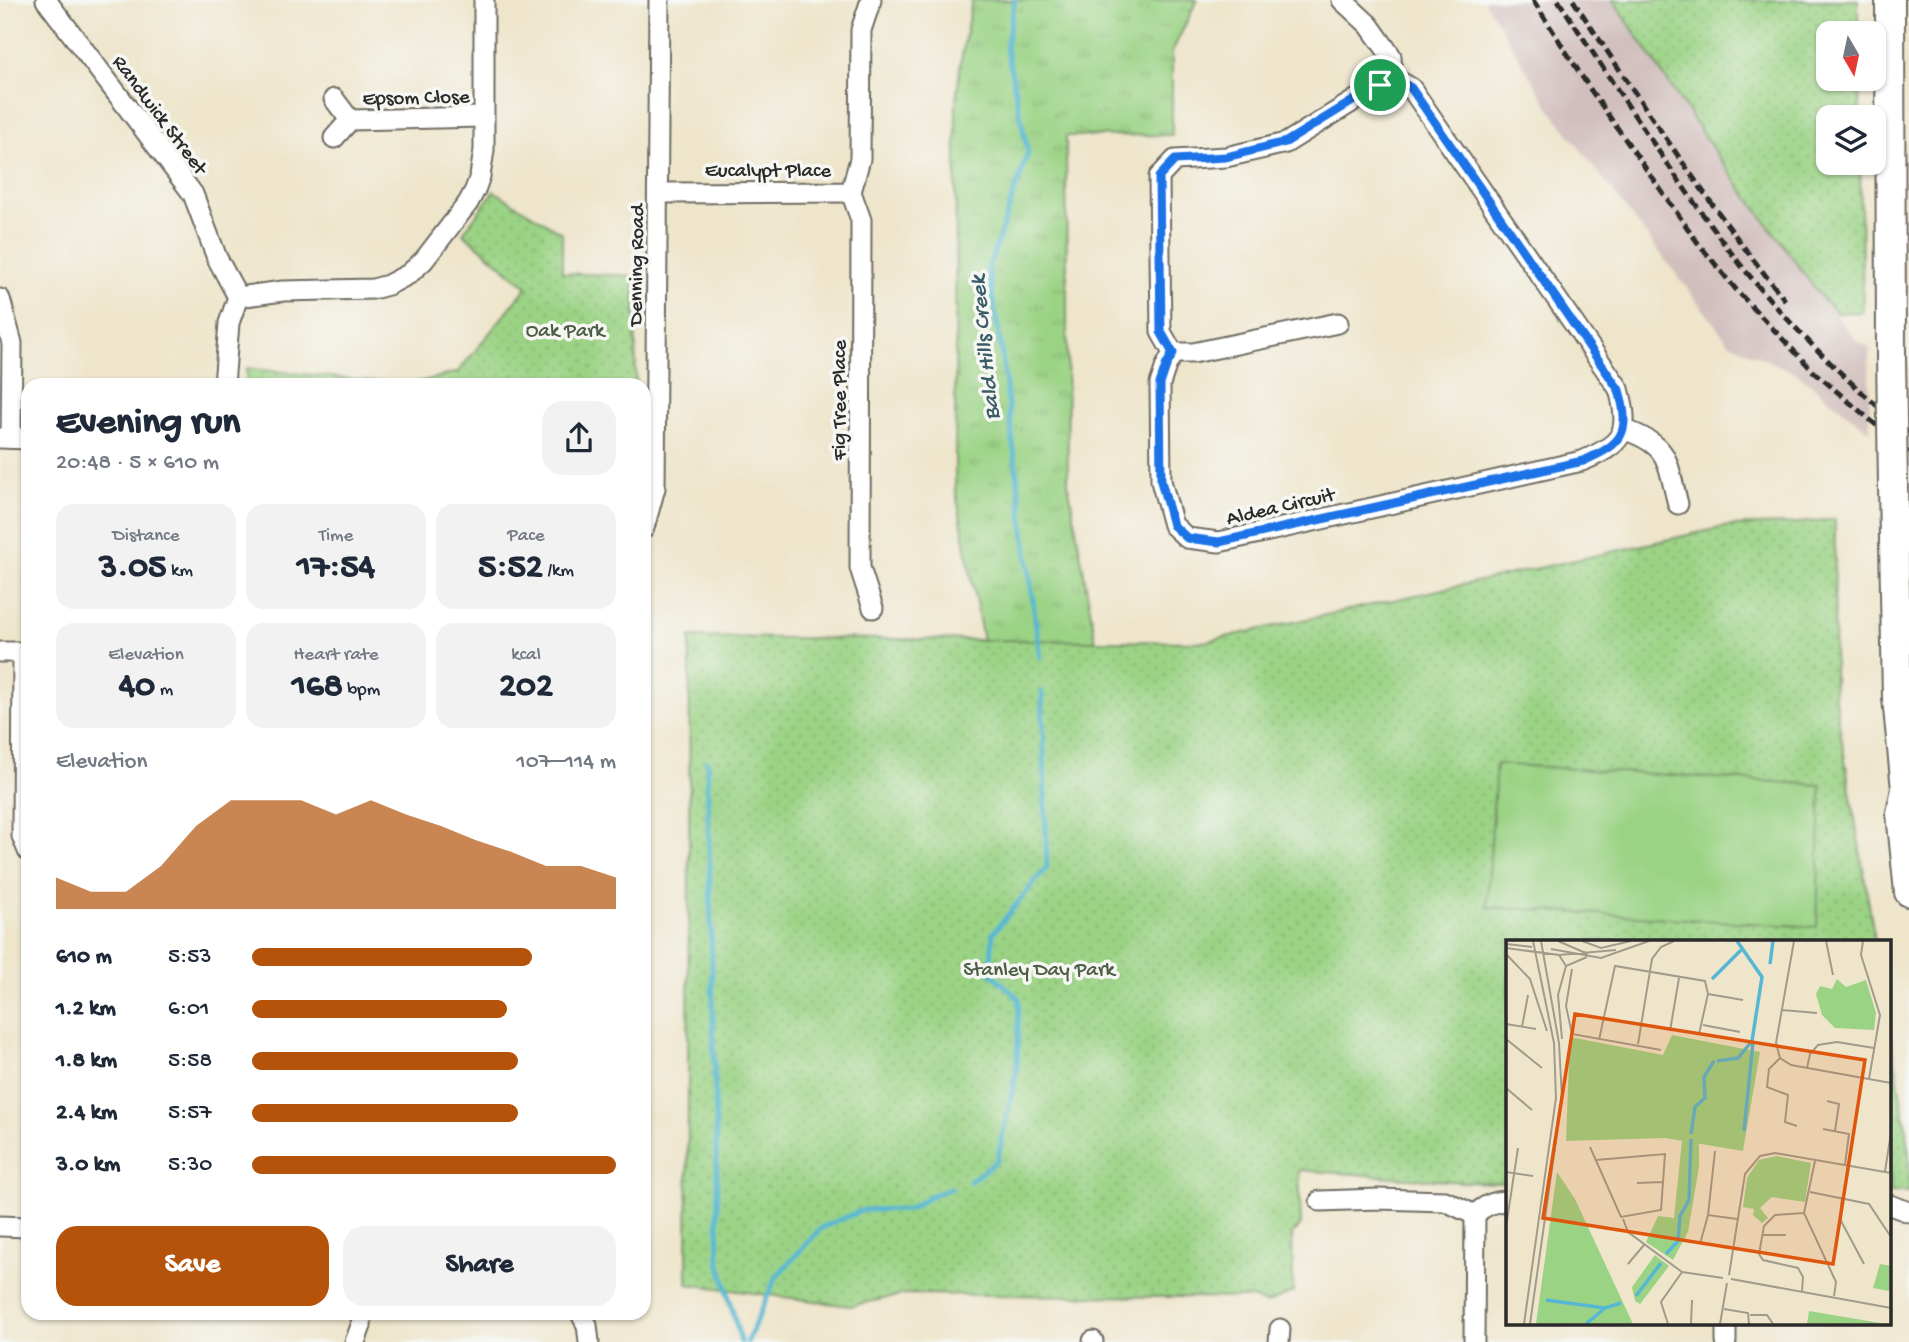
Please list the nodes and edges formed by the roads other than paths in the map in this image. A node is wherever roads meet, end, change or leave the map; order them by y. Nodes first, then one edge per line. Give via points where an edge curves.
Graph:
1 (46, 0) edge
2 (484, 0) edge
3 (659, 0) edge
4 (871, 0) edge
5 (1342, 0) edge
6 (1890, 0) edge
7 (1392, 77) junction
8 (334, 99) dead end
9 (483, 117) junction
10 (351, 120) junction
11 (334, 138) dead end
12 (659, 192) junction
13 (851, 192) junction
14 (238, 297) junction
15 (0, 299) edge
16 (1338, 323) dead end
17 (1173, 353) junction
18 (225, 378) edge
19 (1623, 429) junction
20 (13, 438) edge
21 (651, 503) edge
22 (1678, 504) dead end
23 (873, 608) dead end
24 (0, 652) edge
25 (21, 652) edge
26 (1907, 794) edge
27 (1909, 892) edge
28 (1321, 1201) dead end
29 (1506, 1201) edge
30 (1475, 1215) junction
31 (0, 1226) edge
32 (21, 1227) edge
33 (362, 1320) edge
34 (584, 1320) edge
35 (1726, 1324) edge
36 (355, 1342) edge
37 (589, 1342) edge
38 (1474, 1342) edge
39 (1726, 1342) edge

1 - 14 street, Randwick Street via 193,194 220,265
2 - 9 street
3 - 12 street, Denning Road
4 - 13 street, Eucalypt Place via 861,30 860,159
5 - 7 street via 1369,24 1391,56
6 - 26 highway, bridge via 1897,698
7 - 17 street via 1286,142 1226,157 1175,160 1159,177 1161,332
7 - 19 street via 1411,88 1619,390 1625,412
8 - 10 street, Epsom Close
9 - 10 street, Epsom Close
9 - 14 street via 484,150 475,190 409,274 373,289
10 - 11 street, Epsom Close
12 - 13 street, Eucalypt Place
12 - 21 street, Denning Road via 655,488
13 - 23 street, Fig Tree Place via 861,220 860,568
14 - 18 street via 229,323
15 - 20 street via 12,343
16 - 17 street via 1193,353
17 - 19 street, Aldea Circuit via 1160,384 1161,481 1173,525 1187,538 1219,542 1583,461 1607,451
19 - 22 street via 1646,437 1665,453
24 - 25 street
26 - 27 highway via 1901,813
28 - 30 street via 1445,1201
29 - 30 street via 1481,1208
30 - 38 street
31 - 32 street
33 - 36 street
34 - 37 street
35 - 39 street

